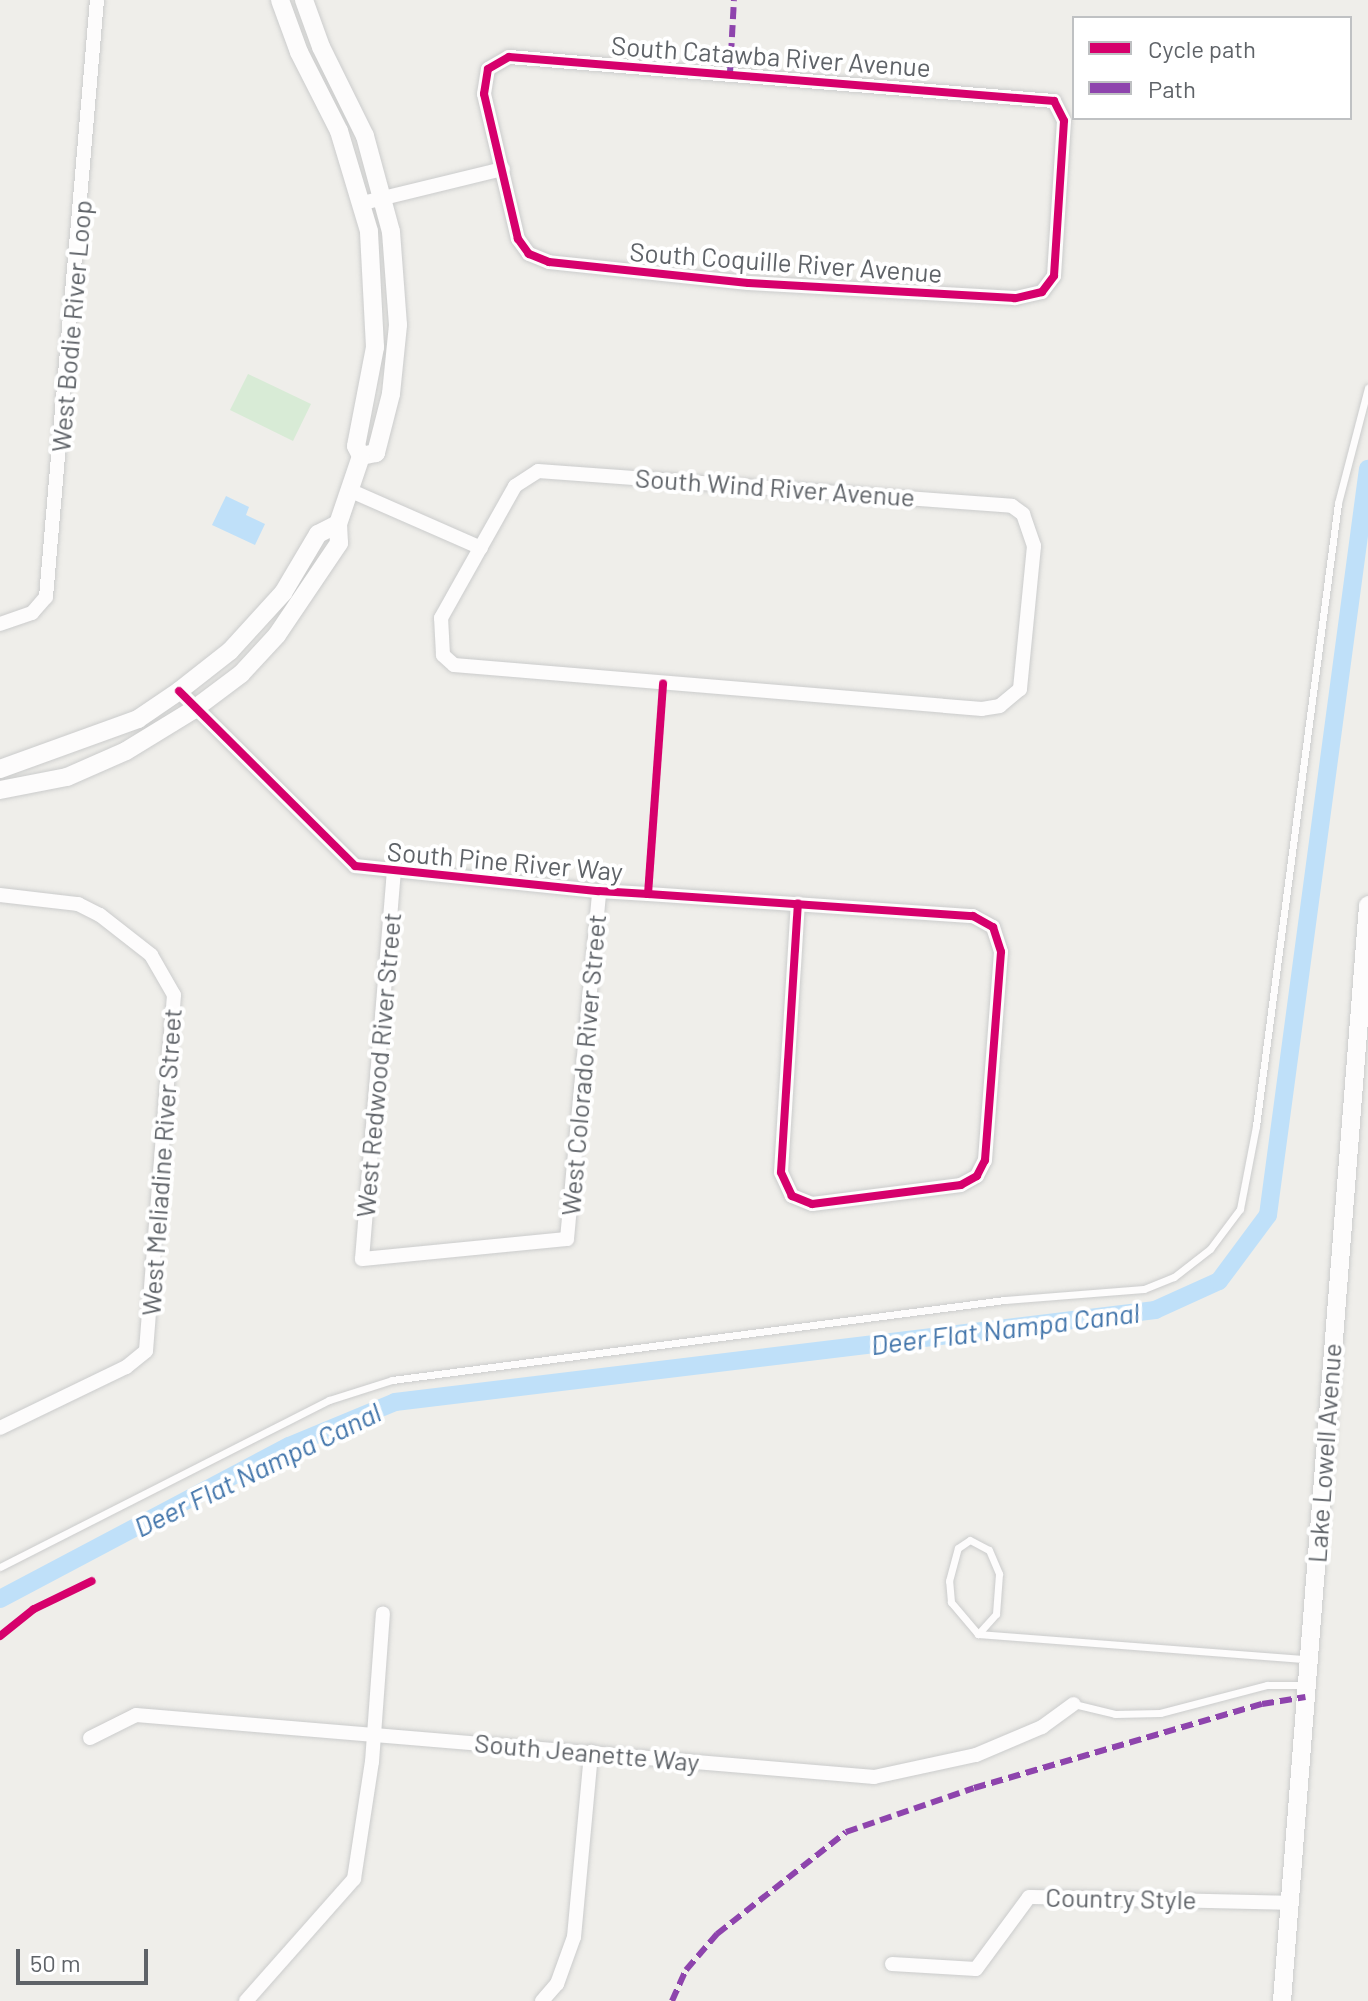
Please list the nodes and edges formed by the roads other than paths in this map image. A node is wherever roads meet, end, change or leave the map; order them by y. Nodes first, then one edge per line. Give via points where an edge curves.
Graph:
1 (97, 0) edge
2 (280, 0) edge
3 (304, 0) edge
4 (503, 169) junction
5 (383, 198) junction
6 (363, 203) junction
7 (1042, 292) joint
8 (1368, 388) edge
9 (361, 456) junction
10 (349, 490) junction
11 (338, 524) junction
12 (481, 548) junction
13 (0, 624) edge
14 (179, 691) junction
15 (193, 710) junction
16 (0, 769) edge
17 (0, 790) edge
18 (394, 870) junction
19 (599, 891) junction
20 (0, 895) edge
21 (798, 904) junction
22 (1368, 905) edge
23 (567, 1239) joint
24 (0, 1428) edge
25 (0, 1567) edge
26 (383, 1613) dead end
27 (978, 1634) junction
28 (1308, 1659) junction
29 (1306, 1685) junction
30 (1074, 1704) joint
31 (375, 1734) junction
32 (90, 1738) dead end
33 (591, 1752) junction
34 (1290, 1903) junction
35 (892, 1964) dead end
36 (246, 2001) edge
37 (542, 2001) edge
38 (1282, 2001) edge

1 - 13 street, West Bodie River Loop via 46,597 32,613
2 - 6 street via 299,52 339,131
3 - 5 street via 365,136
4 - 5 street
4 - 7 street, South Coquille River Avenue via 518,239 529,254 549,262 748,283 1015,298
4 - 7 street, South Catawba River Avenue via 484,94 488,69 509,57 1054,101 1064,121 1054,276
5 - 6 street
5 - 9 street via 398,289 395,357 384,431 376,453
6 - 9 street via 375,291 375,347 356,446
8 - 25 lane via 1338,503 1256,1126 1240,1209 1210,1249 1174,1277 1144,1289 1005,1300 392,1380 329,1400
9 - 10 street
10 - 11 street
10 - 12 street
11 - 14 street via 318,534 283,593 230,651
11 - 15 street via 339,543 277,635 241,674
12 - 12 street, South Wind River Avenue via 441,618 443,655 469,670 982,709 1011,700 1024,675 1034,546 1023,514 997,503 538,471 524,477
14 - 15 street, South Pine River Way
14 - 16 street via 138,719
15 - 17 street via 138,744 67,777
15 - 18 street, South Pine River Way via 355,866
18 - 19 street, South Pine River Way
18 - 23 street, West Redwood River Street via 362,1259
19 - 21 street, South Pine River Way
19 - 23 street, West Colorado River Street
20 - 24 street, West Meliadine River Street via 78,904 100,915 151,955 174,995 146,1351 126,1367
21 - 21 street, South Pine River Way via 973,916 993,927 1001,952 985,1160 977,1176 961,1185 812,1204 792,1196 781,1172
22 - 28 street, Lake Lowell Avenue
26 - 31 street
27 - 27 lane via 951,1602 949,1581 958,1548 970,1540 989,1550 999,1574 996,1614
27 - 28 lane
28 - 29 street, Lake Lowell Avenue
29 - 30 lane via 1267,1685 1160,1713 1115,1714
29 - 34 street, Lake Lowell Avenue
30 - 33 street, South Jeanette Way via 1042,1727 976,1755 874,1777
31 - 32 street, South Jeanette Way via 136,1715
31 - 33 street, South Jeanette Way
31 - 36 street via 362,1856 354,1879
33 - 37 street via 574,1937 557,1984
34 - 35 street, Country Style via 1029,1897 976,1969
34 - 38 street, Lake Lowell Avenue

